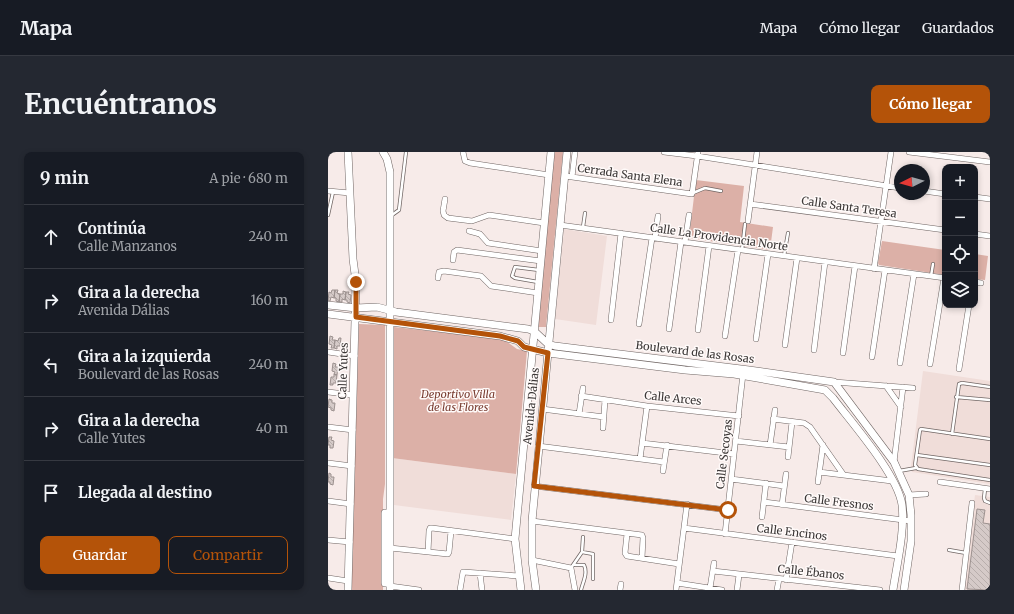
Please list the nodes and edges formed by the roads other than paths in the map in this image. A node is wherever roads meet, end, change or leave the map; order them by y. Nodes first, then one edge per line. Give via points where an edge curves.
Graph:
1 (348, 152) edge
2 (383, 152) edge
3 (406, 152) edge
4 (463, 152) edge
5 (551, 152) edge
6 (568, 152) edge
7 (575, 152) edge
8 (664, 152) edge
9 (757, 152) edge
10 (891, 152) edge
11 (909, 152) edge
12 (698, 154) edge
13 (990, 162) edge
14 (755, 166) junction
15 (549, 175) junction
16 (569, 177) junction
17 (886, 186) junction
18 (894, 187) edge
19 (331, 191) edge
20 (721, 191) dead end
21 (930, 192) edge
22 (350, 193) junction
23 (692, 194) junction
24 (942, 194) edge
25 (978, 197) edge
26 (445, 199) dead end
27 (990, 199) edge
28 (750, 204) junction
29 (585, 213) dead end
30 (328, 215) edge
31 (689, 215) dead end
32 (390, 216) junction
33 (658, 216) dead end
34 (747, 222) joint
35 (881, 222) junction
36 (544, 223) junction
37 (560, 225) junction
38 (583, 228) junction
39 (942, 230) edge
40 (469, 231) dead end
41 (621, 233) junction
42 (788, 233) dead end
43 (978, 234) edge
44 (990, 236) edge
45 (653, 238) junction
46 (683, 242) junction
47 (709, 246) junction
48 (739, 250) junction
49 (542, 251) junction
50 (768, 254) junction
51 (784, 256) junction
52 (797, 258) junction
53 (453, 260) dead end
54 (541, 261) junction
55 (825, 262) junction
56 (933, 264) dead end
57 (855, 266) junction
58 (874, 269) junction
59 (540, 270) junction
60 (885, 270) junction
61 (914, 274) junction
62 (931, 276) junction
63 (438, 278) dead end
64 (942, 278) edge
65 (539, 282) junction
66 (978, 282) edge
67 (981, 283) dead end
68 (942, 290) edge
69 (538, 292) junction
70 (328, 305) edge
71 (356, 308) junction
72 (969, 308) edge
73 (391, 312) junction
74 (328, 314) edge
75 (356, 317) junction
76 (610, 320) dead end
77 (390, 322) junction
78 (639, 324) dead end
79 (669, 329) dead end
80 (698, 330) dead end
81 (534, 331) junction
82 (725, 336) dead end
83 (756, 339) dead end
84 (548, 344) junction
85 (785, 345) dead end
86 (532, 350) junction
87 (814, 350) dead end
88 (328, 352) edge
89 (548, 353) junction
90 (843, 353) dead end
91 (355, 356) junction
92 (872, 358) dead end
93 (900, 363) dead end
94 (930, 364) dead end
95 (959, 369) dead end
96 (744, 373) junction
97 (834, 382) junction
98 (886, 386) junction
99 (903, 387) junction
100 (990, 387) edge
101 (583, 388) dead end
102 (913, 388) dead end
103 (328, 392) edge
104 (353, 395) junction
105 (581, 396) junction
106 (956, 397) junction
107 (605, 400) junction
108 (990, 400) edge
109 (647, 406) junction
110 (900, 407) junction
111 (542, 409) junction
112 (775, 410) dead end
113 (579, 414) junction
114 (738, 416) junction
115 (604, 417) junction
116 (774, 419) junction
117 (792, 422) junction
118 (328, 427) edge
119 (602, 428) dead end
120 (353, 430) junction
121 (952, 434) junction
122 (990, 439) edge
123 (736, 441) junction
124 (642, 443) junction
125 (667, 445) junction
126 (770, 445) junction
127 (823, 445) junction
128 (538, 446) junction
129 (789, 447) junction
130 (734, 454) junction
131 (917, 455) junction
132 (788, 457) dead end
133 (640, 459) junction
134 (664, 462) junction
135 (894, 462) junction
136 (328, 463) edge
137 (990, 465) edge
138 (352, 466) junction
139 (916, 468) junction
140 (664, 471) dead end
141 (898, 471) junction
142 (820, 472) junction
143 (786, 474) dead end
144 (843, 474) junction
145 (390, 475) junction
146 (731, 479) junction
147 (990, 480) edge
148 (818, 482) dead end
149 (892, 482) junction
150 (940, 482) dead end
151 (766, 484) junction
152 (534, 486) junction
153 (784, 486) junction
154 (987, 489) edge
155 (909, 494) junction
156 (926, 494) dead end
157 (328, 501) edge
158 (764, 502) junction
159 (972, 502) dead end
160 (990, 503) edge
161 (351, 504) junction
162 (687, 504) junction
163 (782, 505) junction
164 (728, 510) junction
165 (762, 517) dead end
166 (902, 520) junction
167 (532, 521) junction
168 (911, 521) junction
169 (684, 528) junction
170 (451, 531) junction
171 (627, 534) junction
172 (725, 534) junction
173 (583, 537) dead end
174 (515, 539) junction
175 (328, 540) edge
176 (350, 542) junction
177 (792, 542) junction
178 (390, 548) junction
179 (949, 550) dead end
180 (428, 552) junction
181 (582, 552) junction
182 (966, 553) junction
183 (898, 556) junction
184 (642, 558) junction
185 (532, 560) junction
186 (714, 563) dead end
187 (679, 564) junction
188 (573, 567) junction
189 (713, 571) junction
190 (480, 573) junction
191 (739, 575) junction
192 (519, 576) junction
193 (328, 578) edge
194 (593, 579) dead end
195 (779, 579) junction
196 (786, 580) junction
197 (348, 581) junction
198 (677, 583) junction
199 (621, 584) dead end
200 (710, 588) junction
201 (388, 589) edge
202 (348, 590) edge
203 (419, 590) edge
204 (460, 590) edge
205 (482, 590) edge
206 (521, 590) edge
207 (536, 590) edge
208 (575, 590) edge
209 (581, 590) edge
210 (620, 590) edge
211 (676, 590) edge
212 (722, 590) edge
213 (737, 590) edge
214 (777, 590) edge
215 (880, 590) edge
216 (893, 590) edge
217 (904, 590) edge
218 (962, 590) edge

1 - 22 main road, Calle Yutes
2 - 32 main road via 390,172
3 - 32 lane via 399,210
4 - 15 street via 464,161 470,163
5 - 15 main road, Avenida Dálias
6 - 16 main road, Avenida Dálias
7 - 16 street
8 - 12 street
9 - 14 street
10 - 17 street
11 - 13 street
12 - 14 street
12 - 23 street
14 - 17 street
14 - 28 street
15 - 36 main road, Avenida Dálias
16 - 23 street, Cerrada Santa Elena
16 - 37 main road, Avenida Dálias
17 - 18 street
17 - 35 street
19 - 22 street
19 - 30 lane
20 - 23 lane via 705,188
21 - 24 street
22 - 71 main road, Calle Yutes
25 - 27 street
26 - 36 street via 443,211 448,218 472,221 489,215
28 - 34 street
28 - 35 street, Calle Santa Teresa
29 - 38 lane
31 - 46 street
32 - 73 main road
33 - 45 street
34 - 48 lane
35 - 39 street, Calle Santa Teresa
35 - 58 street
36 - 49 main road, Avenida Dálias
37 - 38 street, Calle La Providencia Norte
37 - 84 main road, Avenida Dálias
38 - 41 street, Calle La Providencia Norte
40 - 49 street via 480,234 488,243
41 - 45 street, Calle La Providencia Norte
41 - 76 street
42 - 51 lane
43 - 44 street
45 - 46 street, Calle La Providencia Norte
45 - 78 street
46 - 47 street, Calle La Providencia Norte
46 - 79 street
47 - 48 street, Calle La Providencia Norte
47 - 80 street
48 - 50 street, Calle La Providencia Norte
48 - 82 street
49 - 54 main road, Avenida Dálias
50 - 51 street, Calle La Providencia Norte
50 - 83 street
51 - 52 street, Calle La Providencia Norte
52 - 55 street, Calle La Providencia Norte
52 - 85 street
53 - 54 street via 454,252 457,250
54 - 59 main road, Avenida Dálias
55 - 57 street, Calle La Providencia Norte
55 - 87 street
56 - 62 lane
57 - 58 street, Calle La Providencia Norte
57 - 90 street
58 - 60 street, Calle La Providencia Norte
59 - 65 main road, Avenida Dálias
59 - 65 lane via 515,267 512,276
60 - 61 street, Calle La Providencia Norte
60 - 92 street
61 - 62 street, Calle La Providencia Norte
61 - 93 street
62 - 64 street, Calle La Providencia Norte
63 - 69 street via 439,272 444,271 481,276 491,286
65 - 69 main road, Avenida Dálias
66 - 67 street
68 - 94 street
69 - 81 main road, Avenida Dálias
70 - 71 main road
71 - 73 main road via 377,307
71 - 75 main road, Calle Yutes
72 - 95 street
73 - 77 main road
73 - 81 main road
74 - 75 main road, Boulevard de las Rosas
75 - 77 main road, Boulevard de las Rosas
75 - 91 main road, Calle Yutes
77 - 86 main road, Boulevard de las Rosas via 500,336 518,341
77 - 145 main road
81 - 84 main road
81 - 86 main road, Avenida Dálias
84 - 89 main road, Avenida Dálias
84 - 96 main road, Boulevard de las Rosas
86 - 89 main road, Boulevard de las Rosas
86 - 174 main road, Avenida Dálias
88 - 91 street
89 - 96 main road, Boulevard de las Rosas
89 - 111 main road, Avenida Dálias
91 - 104 main road, Calle Yutes
96 - 97 main road, Boulevard de las Rosas
96 - 114 street, Calle Secoyas
96 - 149 main road, Boulevard de las Rosas via 825,390 884,467
97 - 98 street
97 - 135 main road
98 - 99 street
98 - 110 street
99 - 102 street
99 - 110 street
100 - 106 lane via 962,383 959,384
101 - 105 street
103 - 104 street
104 - 120 main road, Calle Yutes
105 - 107 street, Calle Arces
105 - 113 street
106 - 108 lane
106 - 121 lane
107 - 109 street, Calle Arces
107 - 115 street
109 - 114 street, Calle Arces
109 - 124 street
110 - 135 street
111 - 113 street
111 - 128 main road, Avenida Dálias
112 - 116 street
113 - 115 street
114 - 123 street, Calle Secoyas
115 - 119 street
116 - 117 street
116 - 126 street
117 - 127 street via 804,423 810,427
117 - 129 street
118 - 120 street
120 - 138 main road, Calle Yutes
121 - 122 lane
121 - 131 lane via 921,429
123 - 126 street
123 - 130 street, Calle Secoyas
124 - 125 street
124 - 133 street
125 - 130 street
125 - 134 street
126 - 129 street
127 - 142 street
127 - 144 street
128 - 133 street
128 - 152 main road, Avenida Dálias
129 - 132 street
130 - 146 street, Calle Secoyas
131 - 137 lane
131 - 139 lane
133 - 134 street
134 - 140 street
135 - 141 main road
136 - 138 street
138 - 161 main road, Calle Yutes
139 - 141 lane
139 - 147 lane
141 - 155 main road
142 - 144 street
142 - 148 street
143 - 153 street
144 - 149 street
145 - 178 main road
145 - 201 main road via 385,505 385,577
146 - 151 street
146 - 164 street, Calle Secoyas
149 - 166 main road, Boulevard de las Rosas via 900,498
150 - 154 street
151 - 153 street
151 - 158 street
152 - 162 street
152 - 167 main road, Avenida Dálias
153 - 163 street
154 - 160 lane via 984,498
155 - 156 street
155 - 168 main road
157 - 161 street
158 - 163 street, Calle Fresnos
158 - 165 street
159 - 182 street
161 - 176 main road, Calle Yutes
162 - 164 street
162 - 169 street
163 - 166 street, Calle Fresnos
164 - 172 street, Calle Secoyas
166 - 168 street, Calle Fresnos
166 - 183 main road, Boulevard de las Rosas
167 - 171 street
167 - 185 main road, Avenida Dálias
168 - 217 main road
169 - 172 street, Calle Encinos
169 - 187 street
170 - 174 street
170 - 180 street via 448,554
170 - 180 street via 430,528
171 - 184 street via 644,538
171 - 184 street via 625,555
172 - 177 street, Calle Encinos
173 - 181 lane
174 - 192 main road, Avenida Dálias
175 - 176 street
176 - 197 main road, Calle Yutes
177 - 183 street, Calle Encinos
177 - 196 street
178 - 180 street
178 - 201 main road
179 - 182 lane
181 - 188 lane
181 - 194 lane via 594,554
182 - 218 street
183 - 216 main road, Boulevard de las Rosas
184 - 187 street
185 - 188 street
185 - 207 main road, Avenida Dálias
186 - 189 street
187 - 198 street
188 - 208 street
188 - 209 lane via 584,565 586,568
189 - 191 street, Calle Ébanos
189 - 200 street
190 - 192 street
190 - 204 street via 464,572
190 - 205 street
191 - 195 street, Calle Ébanos
191 - 213 street
192 - 206 main road, Avenida Dálias
193 - 197 street
195 - 196 street, Calle Ébanos
195 - 214 street
196 - 215 street, Calle Ébanos
197 - 202 main road, Calle Yutes
198 - 200 street
198 - 211 street
199 - 210 street
200 - 212 street
201 - 203 street

